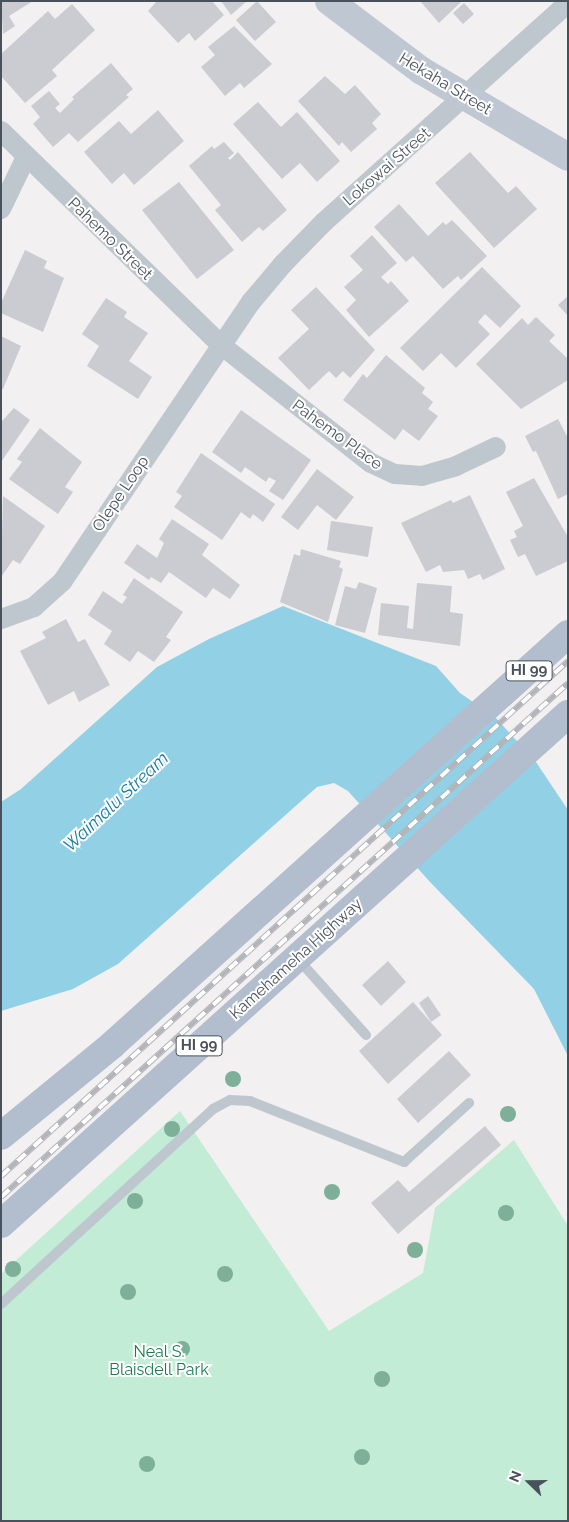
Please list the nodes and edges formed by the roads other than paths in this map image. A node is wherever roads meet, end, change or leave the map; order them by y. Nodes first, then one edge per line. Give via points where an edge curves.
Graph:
1 (330, 1) edge
2 (568, 3) edge
3 (465, 97) junction
4 (1, 131) edge
5 (568, 157) edge
6 (26, 158) junction
7 (1, 210) edge
8 (221, 345) junction
9 (496, 447) dead end
10 (1, 620) edge
11 (568, 634) edge
12 (568, 714) edge
13 (297, 958) junction
14 (366, 1035) dead end
15 (469, 1103) dead end
16 (1, 1136) edge
17 (1, 1224) edge
18 (1, 1304) edge

1 - 3 street, Hekaha Street via 384,46
2 - 3 street, Lokowai Street
3 - 5 street, Hekaha Street
3 - 8 street, Lokowai Street via 324,222 251,302
4 - 6 street, Pahemo Street
6 - 7 street
6 - 8 street, Pahemo Street
8 - 9 street, Pahemo Place via 384,470 422,476 456,466
8 - 10 street, Olepe Loop via 62,582 34,607
11 - 16 main road, HI 99 via 112,1045
12 - 13 main road, Kamehameha Highway / HI 99
13 - 14 lane
13 - 17 main road, Kamehameha Highway / HI 99
15 - 18 lane via 404,1162 250,1101 230,1100 212,1109

